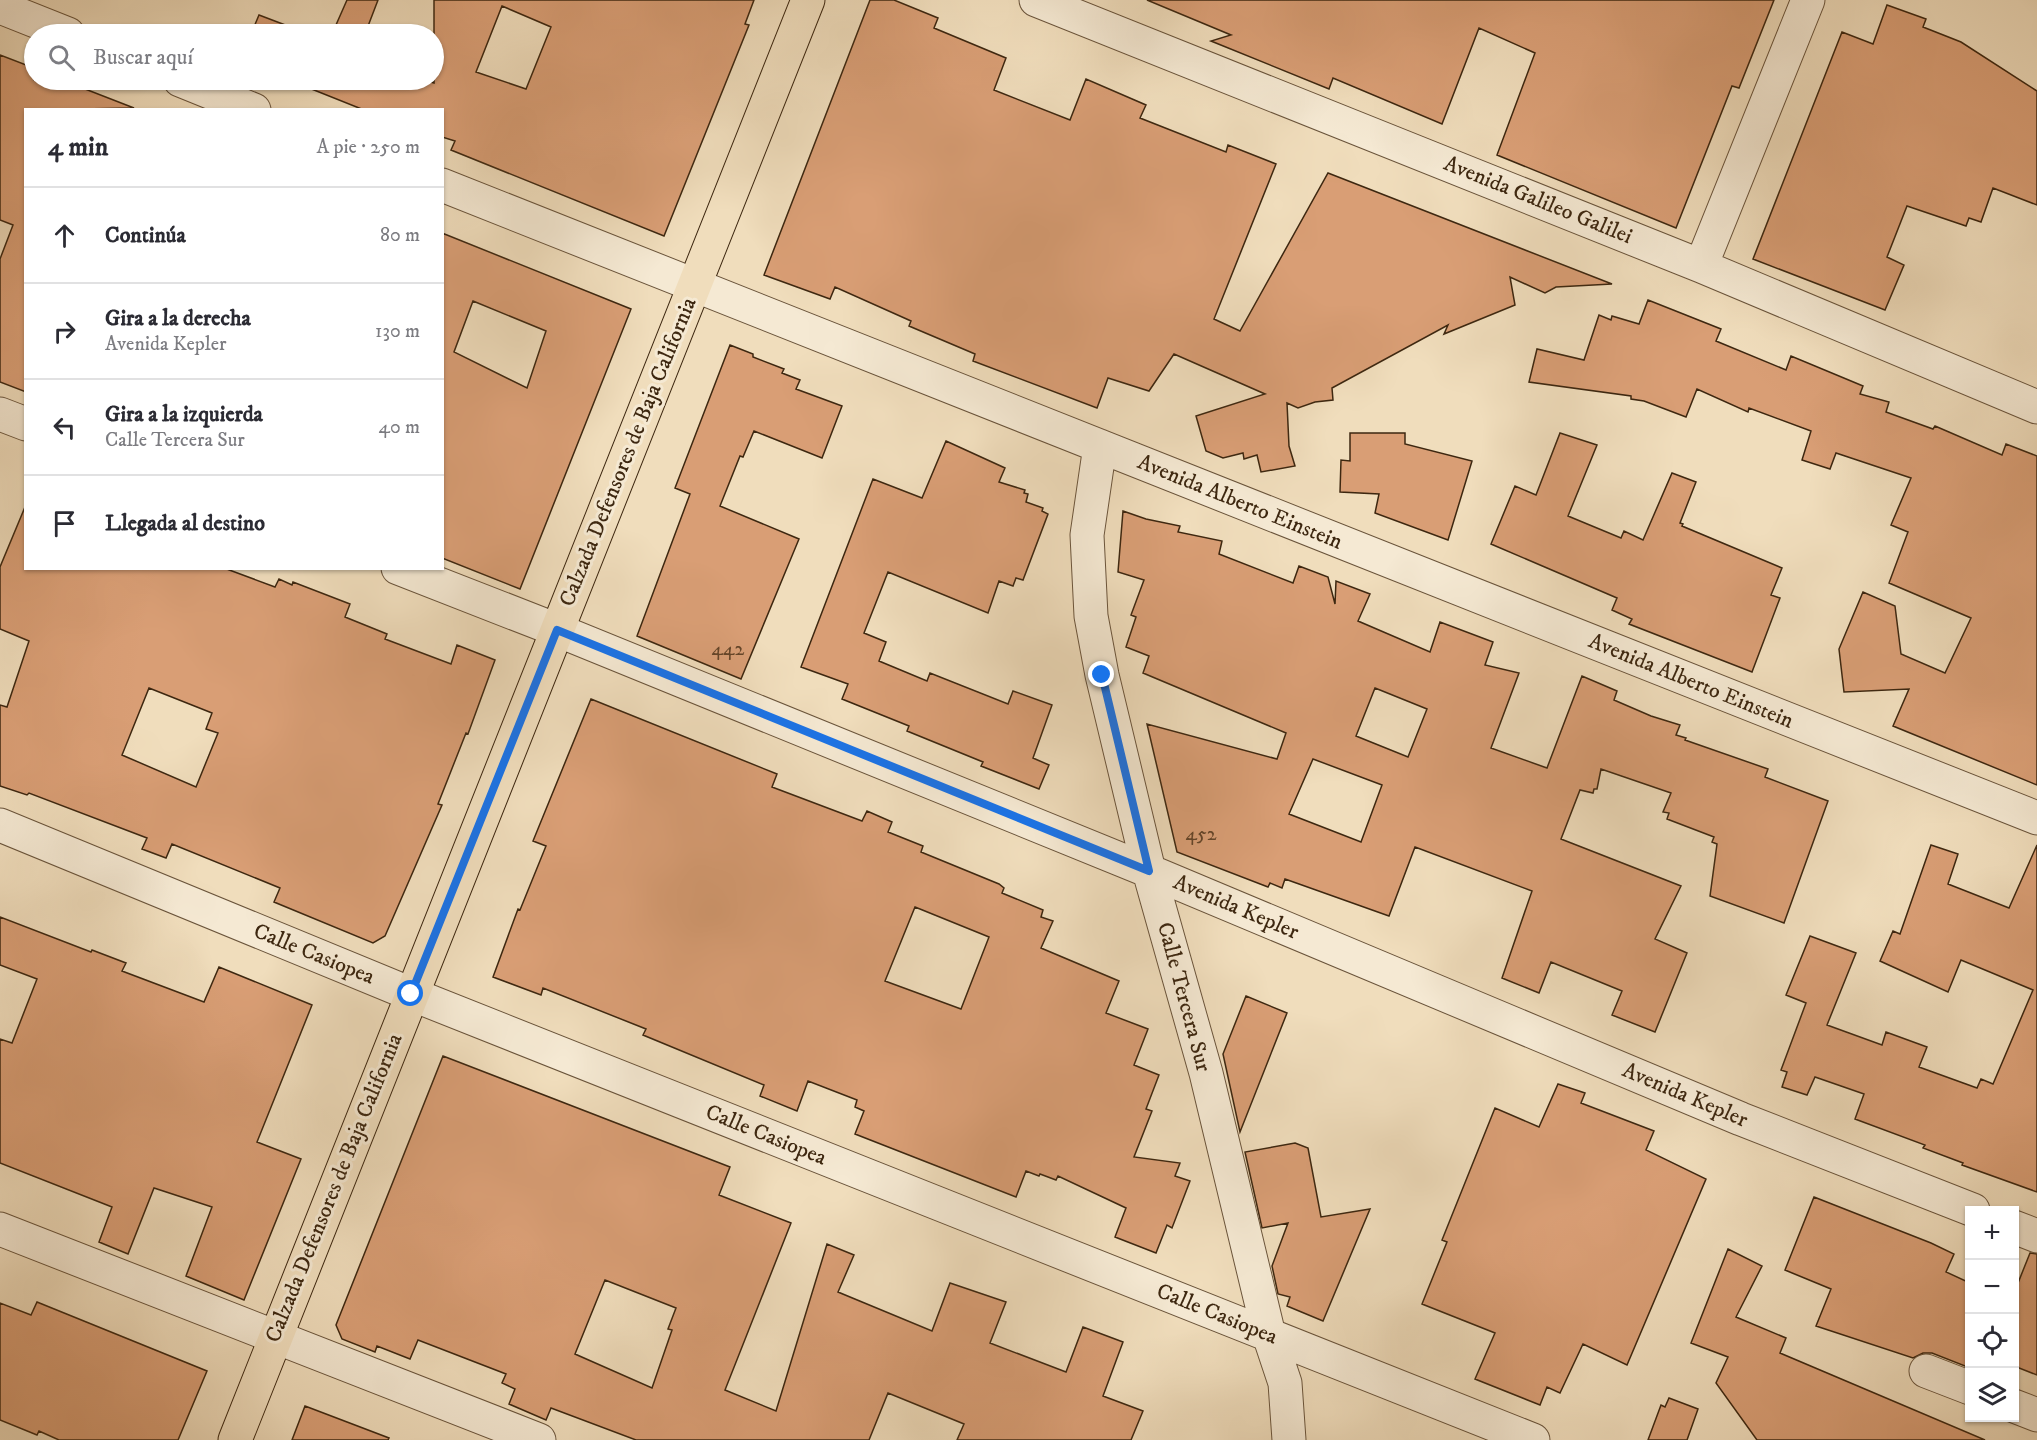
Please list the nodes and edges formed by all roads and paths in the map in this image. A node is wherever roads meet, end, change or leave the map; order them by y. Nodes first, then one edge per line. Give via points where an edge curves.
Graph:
1 (808, 0) edge
2 (1036, 0) edge
3 (1808, 0) edge
4 (0, 7) edge
5 (43, 24) edge
6 (205, 90) edge
7 (249, 108) edge
8 (444, 186) edge
9 (1701, 266) junction
10 (694, 286) junction
11 (2037, 407) edge
12 (0, 414) edge
13 (24, 423) edge
14 (1100, 446) junction
15 (403, 570) edge
16 (557, 630) junction
17 (2037, 818) edge
18 (0, 825) edge
19 (1149, 871) junction
20 (411, 994) junction
21 (1965, 1207) edge
22 (0, 1228) edge
23 (2019, 1229) edge
24 (2037, 1236) edge
25 (1269, 1335) junction
26 (275, 1336) junction
27 (1926, 1371) dead end
28 (1965, 1386) edge
29 (2019, 1408) edge
30 (2037, 1415) edge
31 (235, 1440) edge
32 (539, 1440) edge
33 (1289, 1440) edge
34 (1533, 1440) edge

1 - 10 main road, Calzada Defensores de Baja California
2 - 9 street, Avenida Galileo Galilei
3 - 9 street
4 - 5 street
6 - 7 street
8 - 10 street, Avenida Alberto Einstein
9 - 11 street, Avenida Galileo Galilei
10 - 14 street, Avenida Alberto Einstein
10 - 16 main road, Calzada Defensores de Baja California
12 - 13 street
14 - 17 street, Avenida Alberto Einstein
14 - 19 street, Calle Tercera Sur via 1087,536 1091,616
15 - 16 street, Avenida Kepler
16 - 19 street, Avenida Kepler
16 - 20 main road, Calzada Defensores de Baja California
18 - 20 street, Calle Casiopea
19 - 21 street, Avenida Kepler via 1730,1114
19 - 25 street, Calle Tercera Sur via 1206,1073
20 - 25 street, Calle Casiopea
20 - 26 main road, Calzada Defensores de Baja California
22 - 26 street
23 - 24 street
25 - 33 street, Calle Tercera Sur via 1285,1383
25 - 34 street, Calle Casiopea
26 - 31 main road, Calzada Defensores de Baja California
26 - 32 street
27 - 28 street
29 - 30 street

